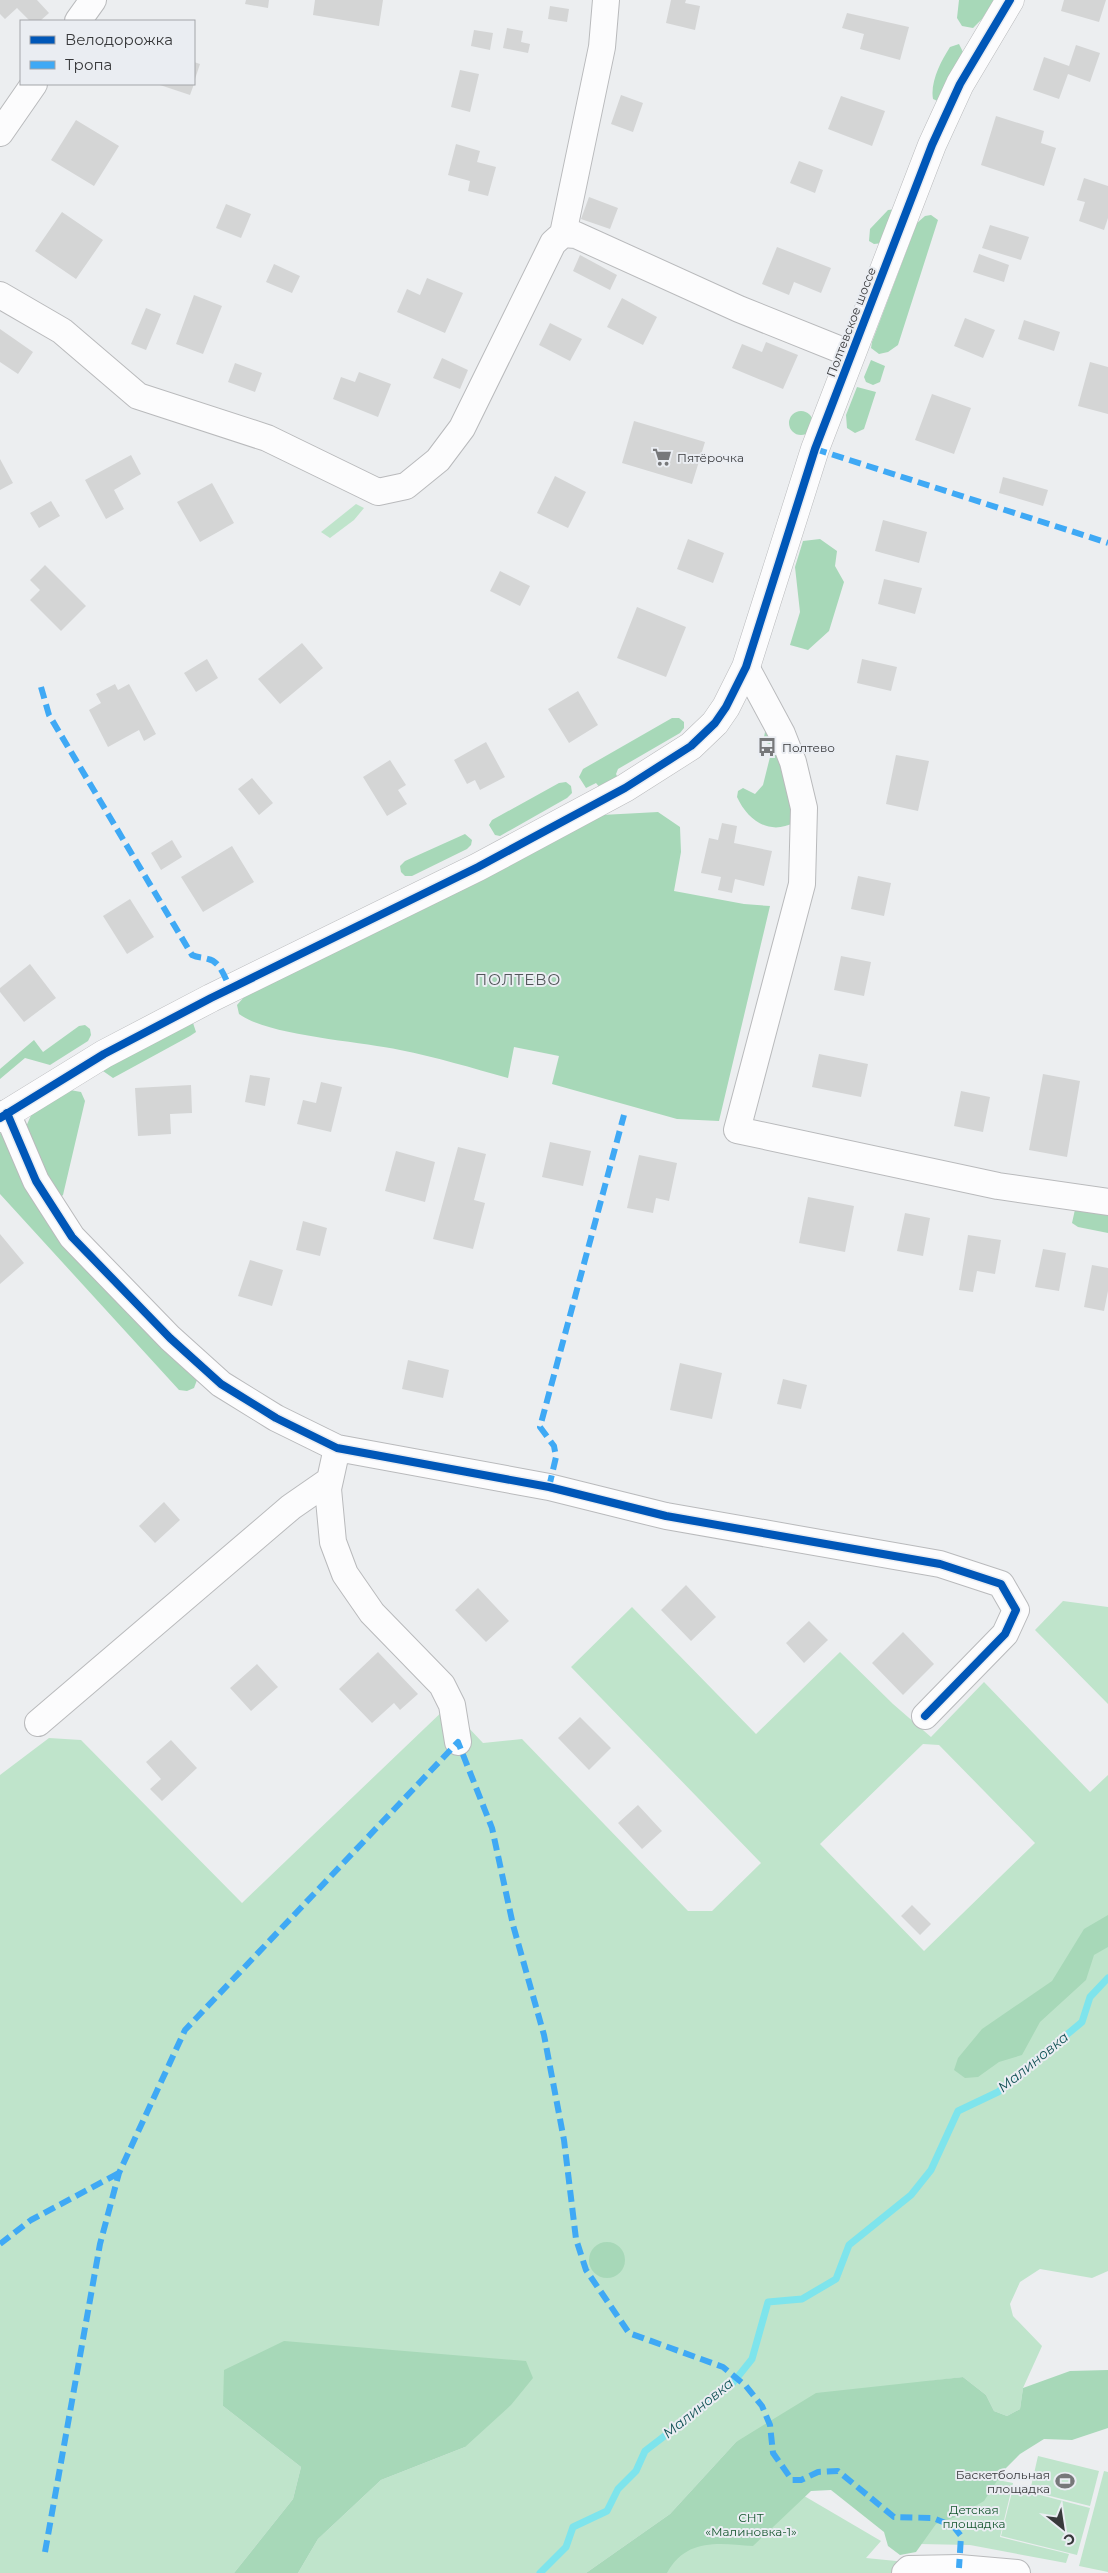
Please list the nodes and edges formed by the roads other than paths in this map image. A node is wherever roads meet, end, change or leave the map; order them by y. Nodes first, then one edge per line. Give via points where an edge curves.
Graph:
1 (94, 0) edge
2 (606, 0) edge
3 (1010, 0) edge
4 (79, 20) edge
5 (33, 85) edge
6 (0, 133) edge
7 (562, 234) junction
8 (0, 295) edge
9 (851, 354) junction
10 (746, 667) junction
11 (4, 1115) edge
12 (1108, 1202) edge
13 (337, 1448) junction
14 (330, 1480) junction
15 (925, 1716) dead end
16 (38, 1723) dead end
17 (458, 1742) dead end
18 (909, 2572) edge
19 (1017, 2573) edge

1 - 4 street
2 - 7 street via 602,47
3 - 9 street, Полтевское шоссе via 960,84 932,145
5 - 6 street
7 - 8 street via 553,243 462,428 438,460 406,486 378,492 266,438 138,396 62,331
7 - 9 street via 576,235 739,309
9 - 10 street, Полтевское шоссе via 815,449
10 - 11 street, Полтевское шоссе via 726,707 704,734 626,788 478,867 104,1054
10 - 12 street via 782,734 793,762 804,808 802,884 738,1130 998,1186
11 - 13 street via 36,1181 72,1237 170,1338 221,1384 276,1418
13 - 14 street
13 - 15 street via 549,1487 666,1516 940,1564 1001,1584 1016,1610 1006,1634
14 - 16 street via 291,1507
14 - 17 street via 333,1542 345,1574 372,1613 442,1685 452,1705
18 - 19 street via 959,2568

